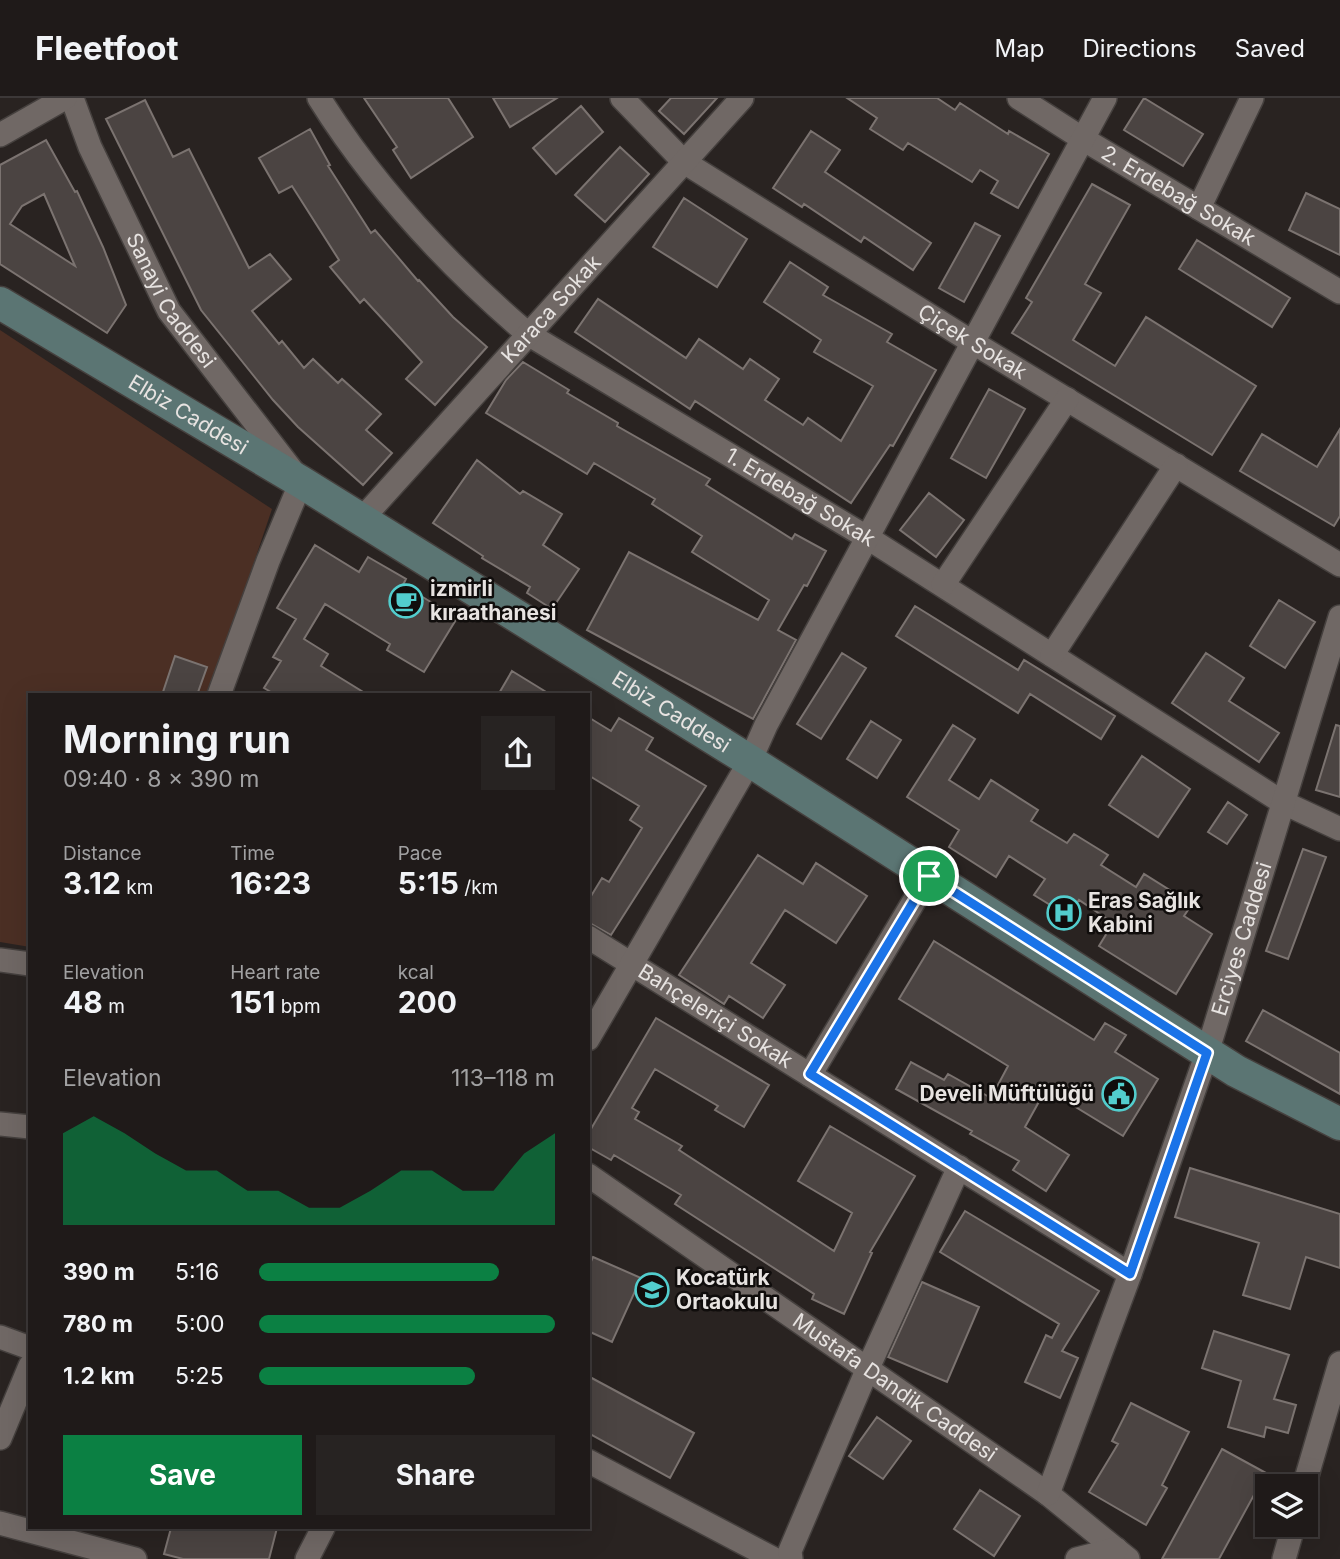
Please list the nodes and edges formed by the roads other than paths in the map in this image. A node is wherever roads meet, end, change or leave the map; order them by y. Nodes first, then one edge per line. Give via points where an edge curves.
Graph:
1 (65, 98) edge
2 (72, 98) edge
3 (319, 98) edge
4 (622, 98) edge
5 (742, 98) edge
6 (1019, 98) edge
7 (1105, 98) edge
8 (1252, 98) edge
9 (0, 135) edge
10 (1083, 139) junction
11 (684, 162) junction
12 (1199, 208) junction
13 (1340, 292) edge
14 (0, 303) edge
15 (528, 334) junction
16 (972, 342) junction
17 (1067, 399) junction
18 (1176, 465) junction
19 (301, 482) junction
20 (361, 520) junction
21 (869, 538) junction
22 (1340, 565) edge
23 (943, 585) junction
24 (1340, 617) edge
25 (1052, 655) junction
26 (220, 693) edge
27 (750, 761) junction
28 (1283, 802) junction
29 (1340, 829) edge
30 (929, 876) junction
31 (590, 938) edge
32 (0, 960) edge
33 (28, 964) edge
34 (632, 964) junction
35 (590, 1036) edge
36 (1207, 1053) junction
37 (810, 1074) junction
38 (0, 1124) edge
39 (1340, 1124) edge
40 (28, 1127) edge
41 (959, 1167) junction
42 (590, 1176) edge
43 (1130, 1274) junction
44 (0, 1337) edge
45 (28, 1347) edge
46 (1340, 1363) edge
47 (868, 1368) junction
48 (28, 1371) edge
49 (0, 1438) edge
50 (590, 1462) edge
51 (1308, 1474) edge
52 (1048, 1494) junction
53 (0, 1523) edge
54 (322, 1529) edge
55 (1290, 1537) edge
56 (1122, 1554) edge
57 (135, 1559) edge
58 (307, 1559) edge
59 (774, 1559) edge
60 (791, 1559) edge
61 (1077, 1559) edge
62 (1284, 1559) edge

1 - 9 street
2 - 19 street, Sanayi Caddesi via 90,147 169,311
3 - 15 street, 1. Erdebağ Sokak via 360,159 422,235
4 - 11 street, Çiçek Sokak
5 - 11 street, Karaca Sokak
6 - 10 street, 2. Erdebağ Sokak
7 - 10 street
8 - 12 street
10 - 12 street, 2. Erdebağ Sokak
10 - 16 street
11 - 15 street, Karaca Sokak
11 - 16 street, Çiçek Sokak
12 - 13 street, 2. Erdebağ Sokak
14 - 19 street, Elbiz Caddesi
15 - 20 street, Karaca Sokak
15 - 21 street, 1. Erdebağ Sokak
16 - 17 street, Çiçek Sokak
16 - 21 street
17 - 18 street, Çiçek Sokak
17 - 23 street
18 - 22 street, Çiçek Sokak
18 - 25 street
19 - 20 street, Elbiz Caddesi
19 - 26 street
20 - 27 street, Elbiz Caddesi
21 - 23 street, 1. Erdebağ Sokak
21 - 27 street
23 - 25 street, 1. Erdebağ Sokak
24 - 28 street, Erciyes Caddesi
25 - 28 street, 1. Erdebağ Sokak
27 - 30 street, Elbiz Caddesi
27 - 34 street
28 - 29 street, 1. Erdebağ Sokak
28 - 36 street, Erciyes Caddesi
30 - 36 street, Elbiz Caddesi
30 - 37 street
31 - 34 street, Bahçeleriçi Sokak
32 - 33 street
34 - 35 street
34 - 37 street, Bahçeleriçi Sokak
36 - 39 street, Elbiz Caddesi
36 - 43 street, Erciyes Caddesi
37 - 41 street, Bahçeleriçi Sokak
38 - 40 street
41 - 43 street, Bahçeleriçi Sokak
41 - 47 street
42 - 47 street, Mustafa Dandik Caddesi
43 - 52 street, Erciyes Caddesi
44 - 45 street
46 - 51 street
47 - 52 street, Mustafa Dandik Caddesi
47 - 60 street via 790,1551
48 - 49 street
50 - 59 street
52 - 56 street, Mustafa Dandik Caddesi
53 - 57 street
54 - 58 street
55 - 62 street
56 - 61 street

